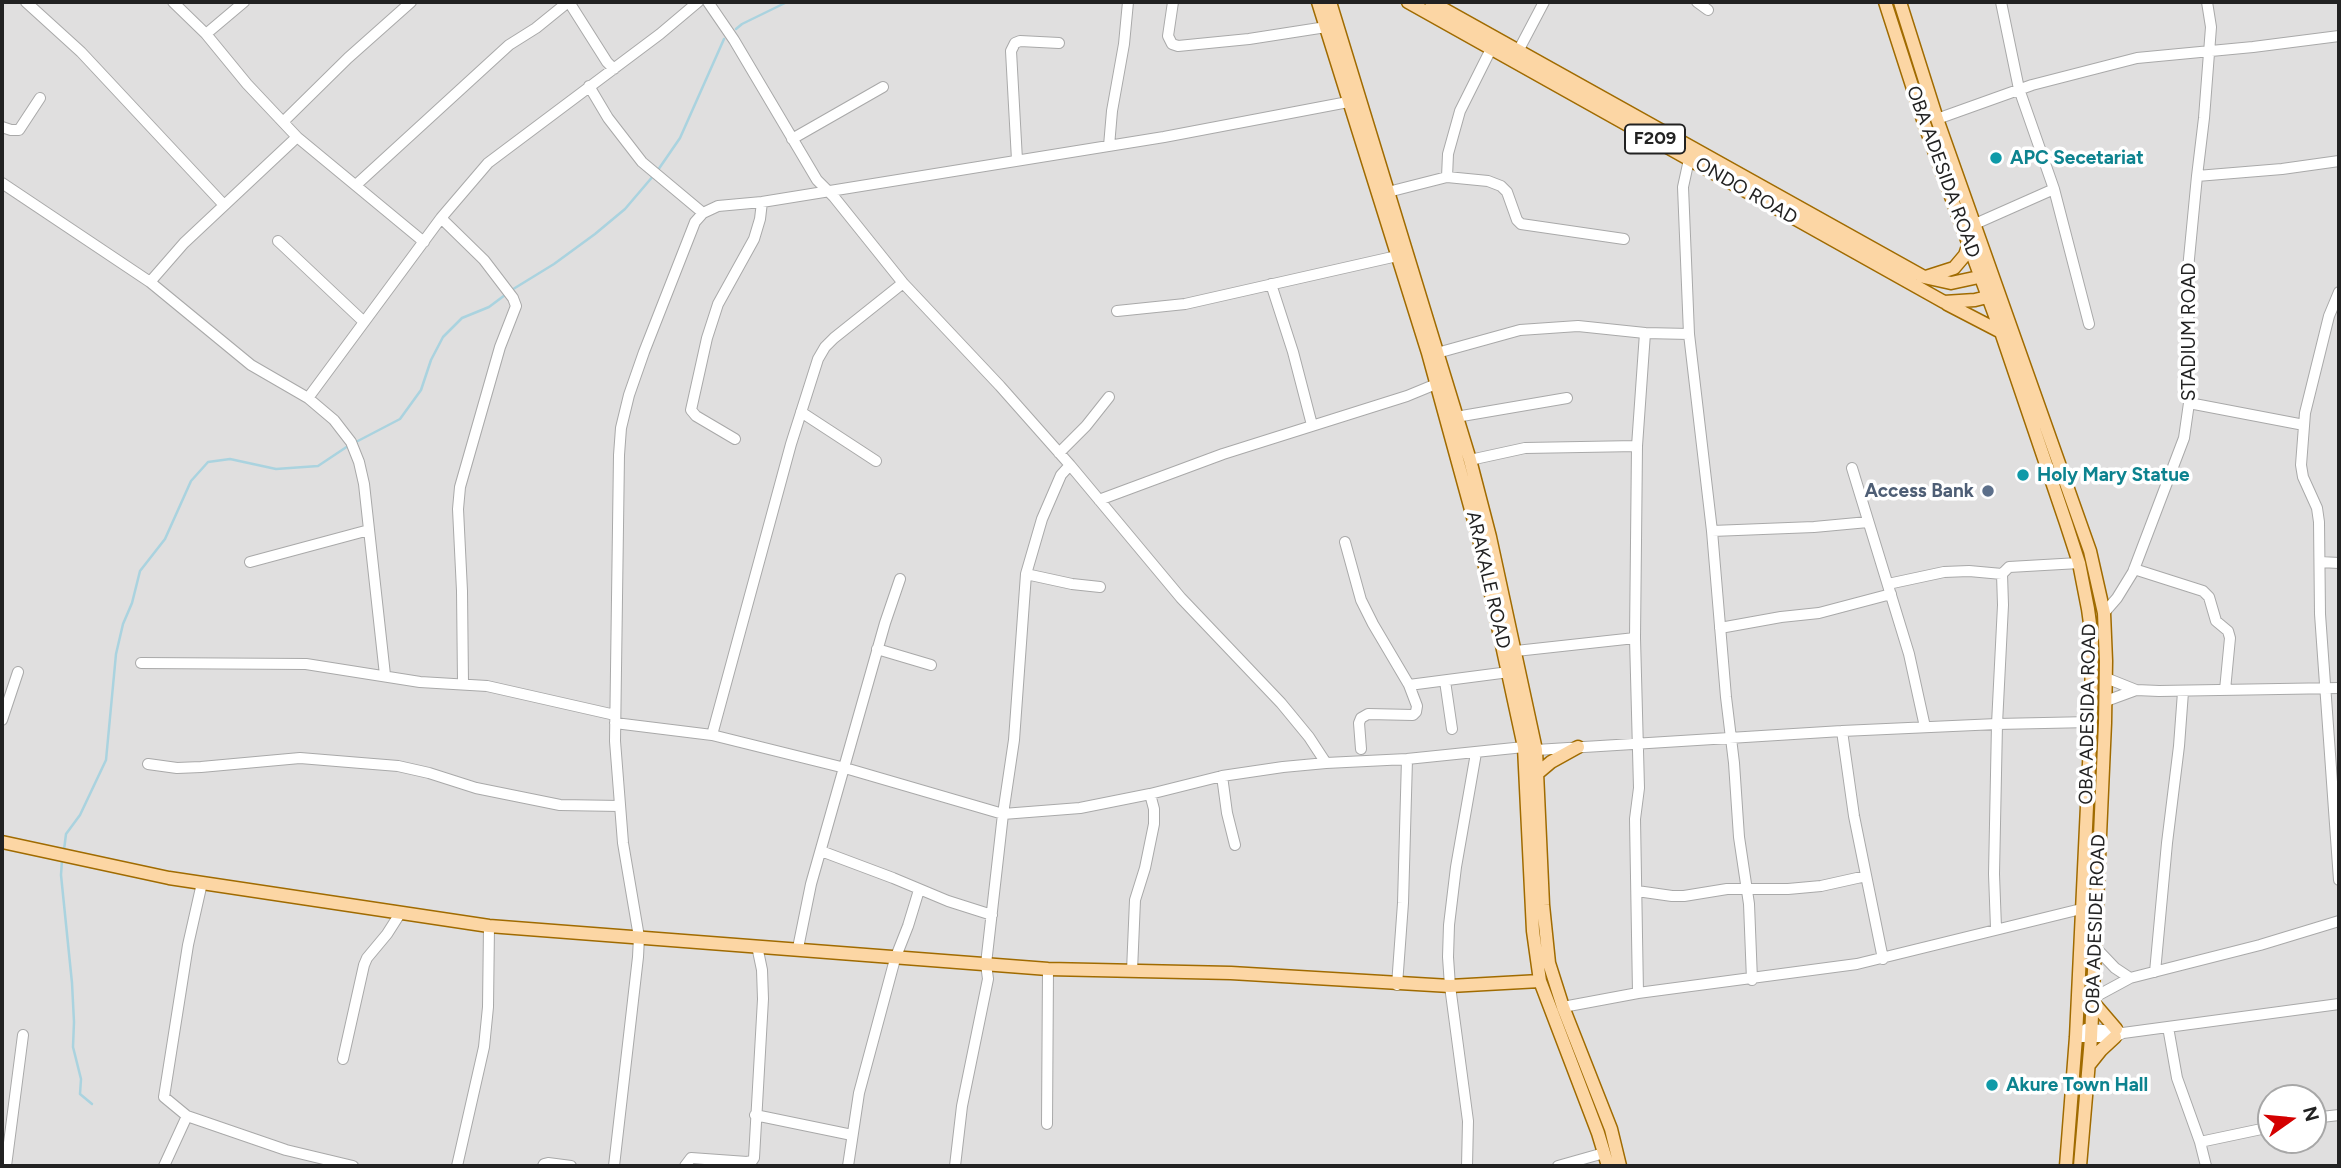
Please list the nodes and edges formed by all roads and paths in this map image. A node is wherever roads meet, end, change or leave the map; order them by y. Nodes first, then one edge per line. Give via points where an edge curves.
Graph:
1 (26, 2) edge
2 (173, 2) edge
3 (244, 2) edge
4 (411, 2) edge
5 (568, 2) edge
6 (698, 2) edge
7 (708, 2) edge
8 (1128, 2) edge
9 (1174, 2) edge
10 (1318, 2) edge
11 (1330, 2) edge
12 (1408, 2) edge
13 (1431, 2) edge
14 (1544, 2) edge
15 (1697, 2) edge
16 (1885, 2) edge
17 (1900, 2) edge
18 (2001, 2) edge
19 (2207, 2) edge
20 (1708, 10) dead end
21 (1326, 27) junction
22 (206, 34) junction
23 (2339, 36) edge
24 (1059, 43) dead end
25 (1491, 49) junction
26 (2209, 51) junction
27 (1516, 56) junction
28 (614, 69) junction
29 (589, 86) junction
30 (883, 87) dead end
31 (2019, 89) junction
32 (40, 98) dead end
33 (1349, 102) junction
34 (1937, 119) junction
35 (284, 122) junction
36 (2, 127) edge
37 (297, 137) junction
38 (792, 139) junction
39 (1109, 146) junction
40 (1690, 153) junction
41 (1017, 160) junction
42 (2339, 161) edge
43 (2197, 176) junction
44 (1447, 177) junction
45 (2, 183) edge
46 (356, 185) junction
47 (2054, 189) junction
48 (827, 191) junction
49 (1388, 192) junction
50 (761, 202) junction
51 (224, 205) junction
52 (703, 213) junction
53 (440, 218) junction
54 (1975, 224) junction
55 (1624, 239) dead end
56 (278, 241) dead end
57 (424, 242) junction
58 (1969, 243) junction
59 (1397, 256) junction
60 (1986, 275) junction
61 (1924, 277) junction
62 (150, 282) junction
63 (903, 283) junction
64 (1271, 285) junction
65 (2339, 292) edge
66 (1993, 296) junction
67 (1944, 302) junction
68 (1117, 311) dead end
69 (364, 322) junction
70 (2089, 324) dead end
71 (2001, 332) junction
72 (1645, 333) junction
73 (1689, 334) junction
74 (1437, 353) junction
75 (1441, 382) junction
76 (1109, 397) dead end
77 (307, 398) junction
78 (1567, 398) dead end
79 (2189, 403) junction
80 (801, 412) junction
81 (1456, 417) junction
82 (1312, 425) junction
83 (2304, 425) junction
84 (735, 439) dead end
85 (1637, 446) junction
86 (1059, 453) junction
87 (1470, 460) junction
88 (877, 461) dead end
89 (1070, 465) junction
90 (2053, 466) junction
91 (1852, 467) dead end
92 (1099, 500) junction
93 (1868, 522) junction
94 (369, 530) junction
95 (1712, 531) junction
96 (1485, 538) junction
97 (1345, 542) dead end
98 (250, 562) dead end
99 (2319, 562) junction
100 (2079, 563) junction
101 (2339, 563) edge
102 (2134, 569) junction
103 (1026, 574) junction
104 (2002, 574) junction
105 (900, 579) dead end
106 (1100, 587) dead end
107 (1890, 589) junction
108 (2104, 613) junction
109 (1720, 628) junction
110 (1635, 638) junction
111 (877, 649) junction
112 (1516, 651) junction
113 (141, 663) dead end
114 (931, 664) dead end
115 (1509, 671) junction
116 (18, 672) dead end
117 (385, 675) junction
118 (2106, 678) junction
119 (1445, 681) junction
120 (463, 683) junction
121 (1409, 685) junction
122 (2339, 688) edge
123 (2326, 689) junction
124 (2137, 690) junction
125 (2225, 690) junction
126 (2183, 692) junction
127 (2106, 702) junction
128 (615, 719) junction
129 (2, 720) edge
130 (2091, 722) junction
131 (1997, 724) junction
132 (1924, 727) junction
133 (1452, 729) dead end
134 (1842, 731) junction
135 (712, 735) junction
136 (1731, 738) junction
137 (1638, 743) junction
138 (1578, 747) junction
139 (1361, 749) dead end
140 (1530, 749) junction
141 (1476, 753) junction
142 (1407, 759) junction
143 (2334, 760) edge
144 (148, 764) dead end
145 (1326, 764) junction
146 (845, 768) junction
147 (1538, 773) junction
148 (1222, 776) junction
149 (1150, 794) junction
150 (620, 806) junction
151 (1003, 814) junction
152 (2, 842) edge
153 (1235, 845) dead end
154 (821, 851) junction
155 (1536, 871) junction
156 (1866, 876) junction
157 (2339, 880) edge
158 (201, 883) junction
159 (1746, 888) junction
160 (919, 890) junction
161 (1637, 891) junction
162 (2081, 909) junction
163 (401, 912) junction
164 (992, 915) junction
165 (2339, 921) edge
166 (489, 926) junction
167 (1996, 928) junction
168 (639, 937) junction
169 (757, 946) junction
170 (2095, 947) junction
171 (798, 948) junction
172 (895, 959) junction
173 (1883, 959) junction
174 (986, 964) junction
175 (1048, 969) junction
176 (1132, 971) junction
177 (2155, 972) junction
178 (2130, 978) junction
179 (1752, 980) junction
180 (1540, 981) junction
181 (1396, 985) junction
182 (1450, 986) junction
183 (1639, 993) junction
184 (2092, 999) junction
185 (2339, 1004) edge
186 (1563, 1007) junction
187 (2168, 1027) junction
188 (2076, 1033) junction
189 (2092, 1033) junction
190 (2118, 1033) junction
191 (23, 1035) dead end
192 (343, 1059) dead end
193 (2089, 1066) junction
194 (1586, 1081) junction
195 (755, 1115) junction
196 (187, 1116) junction
197 (1047, 1124) dead end
198 (2257, 1130) edge
199 (852, 1135) junction
200 (2200, 1142) junction
201 (1606, 1160) edge
202 (6, 1166) edge
203 (164, 1166) edge
204 (353, 1166) edge
205 (457, 1166) edge
206 (543, 1166) edge
207 (571, 1166) edge
208 (614, 1166) edge
209 (685, 1166) edge
210 (848, 1166) edge
211 (956, 1166) edge
212 (1467, 1166) edge
213 (1558, 1166) edge
214 (1620, 1166) edge
215 (2066, 1166) edge
216 (2080, 1166) edge
217 (2206, 1166) edge

1 - 51 street via 81,52
2 - 22 street
3 - 22 street
4 - 35 street
5 - 28 street
5 - 46 street via 509,45
6 - 28 street
7 - 38 street
8 - 39 street
9 - 21 street via 1168,36 1178,46
10 - 21 main road, ARAKALE ROAD
11 - 49 main road, ARAKALE ROAD
12 - 25 main road, ONDO ROAD / F209
13 - 27 main road, ONDO ROAD / F209
14 - 27 street
15 - 20 street
16 - 58 main road, OBA ADESIDA ROAD
17 - 34 main road
18 - 31 street
19 - 26 street, STADIUM ROAD
21 - 33 main road, ARAKALE ROAD
22 - 35 street
23 - 26 street
24 - 41 street via 1020,41 1010,51
25 - 27 main road, ONDO ROAD / F209
25 - 44 street via 1460,111
26 - 31 street via 2101,65
26 - 43 street, STADIUM ROAD
27 - 40 main road, ONDO ROAD / F209
28 - 29 street
29 - 52 street via 642,162
29 - 53 street via 488,163
30 - 38 street
31 - 34 street
31 - 47 street
32 - 36 street via 19,130
33 - 39 street
33 - 59 main road, ARAKALE ROAD
34 - 54 main road
35 - 37 street
37 - 46 street
37 - 51 street
38 - 48 street
39 - 41 street
40 - 61 main road, ONDO ROAD / F209
40 - 67 main road, ONDO ROAD / F209
40 - 73 street via 1683,187
41 - 48 street
42 - 43 street
43 - 79 street, STADIUM ROAD via 2188,269
44 - 49 street
44 - 55 street via 1501,186 1517,220 1528,226
45 - 62 street
46 - 57 street
47 - 54 street
47 - 70 street
48 - 50 street
48 - 63 street
49 - 74 main road, ARAKALE ROAD
50 - 52 street via 718,206
50 - 84 street via 754,239 716,311 691,410
51 - 62 street
52 - 128 street via 695,222 643,352 621,428
53 - 57 street
53 - 120 street via 484,260 513,298 515,309 460,487
54 - 60 main road
56 - 69 street
57 - 69 street
58 - 60 main road, OBA ADESIDA ROAD
58 - 61 main road via 1954,268
59 - 64 street
59 - 75 main road, ARAKALE ROAD
60 - 61 main road, F209 via 1951,283
60 - 66 main road, OBA ADESIDA ROAD
62 - 77 street via 251,365
63 - 80 street via 825,346
63 - 86 street
64 - 68 street via 1185,304
64 - 82 street
65 - 83 street via 2329,316
66 - 67 main road
66 - 71 main road, OBA ADESIDA ROAD
66 - 90 main road, OBA ADESIDE ROAD
67 - 71 main road
69 - 77 street
71 - 90 main road, OBA ADESIDA ROAD
72 - 73 street
72 - 74 street via 1578,326 1520,330
72 - 85 street
73 - 95 street
74 - 75 main road, ARAKALE ROAD
75 - 81 main road, ARAKALE ROAD
75 - 82 street
75 - 96 main road, ARAKALE ROAD
76 - 86 street
77 - 94 street via 334,420 351,442 359,462
78 - 81 street
79 - 83 street
79 - 102 street, STADIUM ROAD via 2184,438
80 - 88 street
80 - 135 street
81 - 87 main road, ARAKALE ROAD
82 - 92 street
83 - 99 street via 2301,465 2317,508
85 - 87 street via 1525,448
85 - 110 street
86 - 89 street
87 - 96 main road, ARAKALE ROAD
89 - 92 street
89 - 103 street via 1042,519
90 - 100 main road, OBA ADESIDA ROAD
90 - 108 main road, OBA ADESIDE ROAD via 2090,551
91 - 93 street
92 - 145 street via 1181,598 1281,703
93 - 95 street
93 - 107 street
94 - 98 street
94 - 117 street
95 - 109 street
96 - 112 main road, ARAKALE ROAD
96 - 115 main road, ARAKALE ROAD
97 - 121 street via 1361,600
99 - 101 street
99 - 123 street
100 - 104 street via 2009,567
100 - 130 main road, OBA ADESIDA ROAD via 2092,638
102 - 108 street, STADIUM ROAD
102 - 125 street via 2203,591 2209,597 2214,618 2230,638
103 - 106 street
103 - 151 street via 1014,740
104 - 107 street via 1954,571
104 - 131 street
105 - 111 street
107 - 109 street via 1818,613
107 - 132 street
108 - 118 main road, OBA ADESIDE ROAD
109 - 136 street
110 - 112 street
110 - 137 street
111 - 114 street
111 - 146 street
112 - 140 main road, ARAKALE ROAD
113 - 117 street via 306,664
115 - 119 street
115 - 140 main road, ARAKALE ROAD
116 - 129 street
117 - 120 street
118 - 124 street
118 - 127 main road, OBA ADESIDE ROAD
119 - 121 street
119 - 133 street
120 - 128 street
121 - 139 street via 1416,712 1362,718
122 - 123 street
123 - 125 street
123 - 143 street
124 - 126 street
124 - 127 street
125 - 126 street
126 - 177 street
127 - 170 main road, OBA ADESIDE ROAD
128 - 135 street
128 - 150 street
130 - 131 street
130 - 162 main road, OBA ADESIDA ROAD
131 - 132 street
131 - 167 street
132 - 134 street
134 - 136 street
134 - 156 street
135 - 146 street
136 - 137 street
136 - 159 street
137 - 138 street
137 - 161 street
138 - 140 street
138 - 147 main road
140 - 141 street
140 - 147 main road, ARAKALE ROAD
140 - 155 main road, ARAKALE ROAD
141 - 142 street
141 - 182 street via 1449,925
142 - 145 street
142 - 181 street
143 - 157 street
144 - 150 street via 177,768 300,758 386,765 560,805
145 - 148 street
146 - 151 street
146 - 154 street
147 - 155 main road, ARAKALE ROAD
148 - 149 street
148 - 153 street
149 - 151 street via 1080,808
149 - 176 street via 1154,824 1135,900
150 - 168 street
151 - 164 street
152 - 158 main road
154 - 160 street
154 - 171 street
155 - 180 main road, ARAKALE ROAD via 1532,931
155 - 186 main road, ARAKALE ROAD via 1549,963
156 - 159 street via 1821,886
156 - 173 street
158 - 163 main road
158 - 196 street via 164,1091 168,1102
159 - 161 street via 1672,896
159 - 179 street
160 - 164 street
160 - 172 street
161 - 183 street
162 - 167 street
162 - 188 main road, OBA ADESIDA ROAD
163 - 166 main road
163 - 192 street via 364,965
164 - 174 street
165 - 177 street
166 - 168 main road
166 - 205 street via 487,1029
167 - 173 street
168 - 169 main road
168 - 208 street
169 - 171 main road
169 - 195 street via 763,999
170 - 178 street
170 - 184 main road, OBA ADESIDE ROAD
171 - 172 main road
172 - 174 main road
172 - 199 street
173 - 179 street
174 - 175 main road
174 - 211 street via 988,979 962,1106
175 - 176 main road
175 - 197 street
176 - 181 main road
177 - 178 street
178 - 184 street
179 - 183 street
180 - 182 main road
180 - 194 main road, ARAKALE ROAD
181 - 182 main road
182 - 212 street via 1468,1121
183 - 186 street
184 - 189 main road, OBA ADESIDE ROAD
184 - 190 main road
185 - 187 street
186 - 194 main road, ARAKALE ROAD
187 - 190 street
187 - 200 street via 2177,1078
188 - 189 street
188 - 215 main road, OBA ADESIDA ROAD
189 - 190 street
189 - 193 main road, OBA ADESIDE ROAD
190 - 193 main road
191 - 202 street
193 - 216 main road, OBA ADESIDE ROAD
194 - 201 main road, ARAKALE ROAD
194 - 214 main road, ARAKALE ROAD via 1611,1129
195 - 199 street
195 - 209 street via 752,1161 691,1158
196 - 203 street
196 - 204 street via 286,1150
198 - 200 street
199 - 210 street
200 - 217 street
201 - 213 street
206 - 207 street

